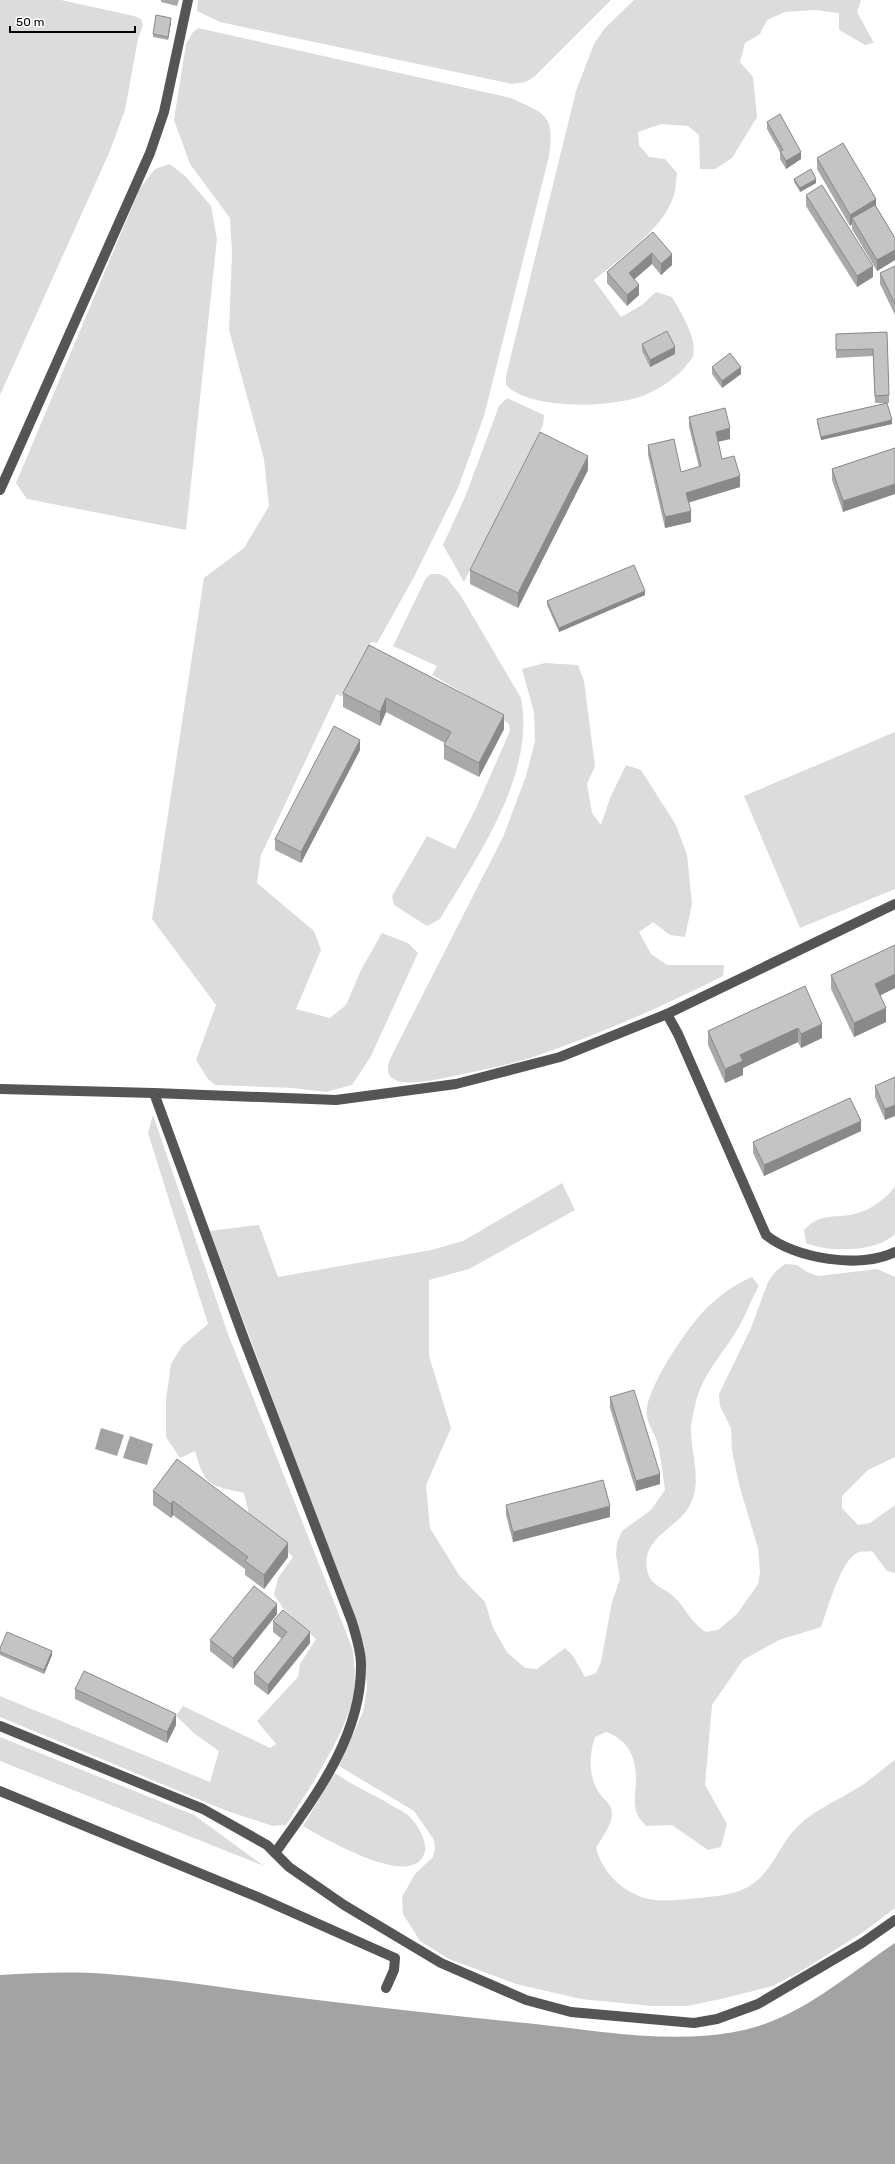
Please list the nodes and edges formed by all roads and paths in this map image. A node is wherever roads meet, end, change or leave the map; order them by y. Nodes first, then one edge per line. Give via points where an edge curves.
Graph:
1 (188, 0) edge
2 (0, 490) edge
3 (895, 904) edge
4 (667, 1014) junction
5 (0, 1089) edge
6 (154, 1092) junction
7 (895, 1252) edge
8 (0, 1726) edge
9 (0, 1791) edge
10 (275, 1853) junction
11 (895, 1920) edge
12 (386, 1988) dead end

1 - 2 street via 164,112 150,153
3 - 4 street
4 - 6 street via 560,1057 456,1084 336,1100
4 - 7 street via 766,1235 776,1243 819,1257 843,1260 878,1259
5 - 6 street
6 - 10 street via 244,1339 352,1622 361,1662 360,1690 355,1715 338,1754 313,1799
8 - 10 street via 203,1809 267,1845
9 - 12 street via 260,1898 395,1958 394,1970
10 - 11 street via 289,1867 344,1905 441,1963 526,2000 571,2012 617,2018 694,2023 717,2019 758,2004 862,1943

